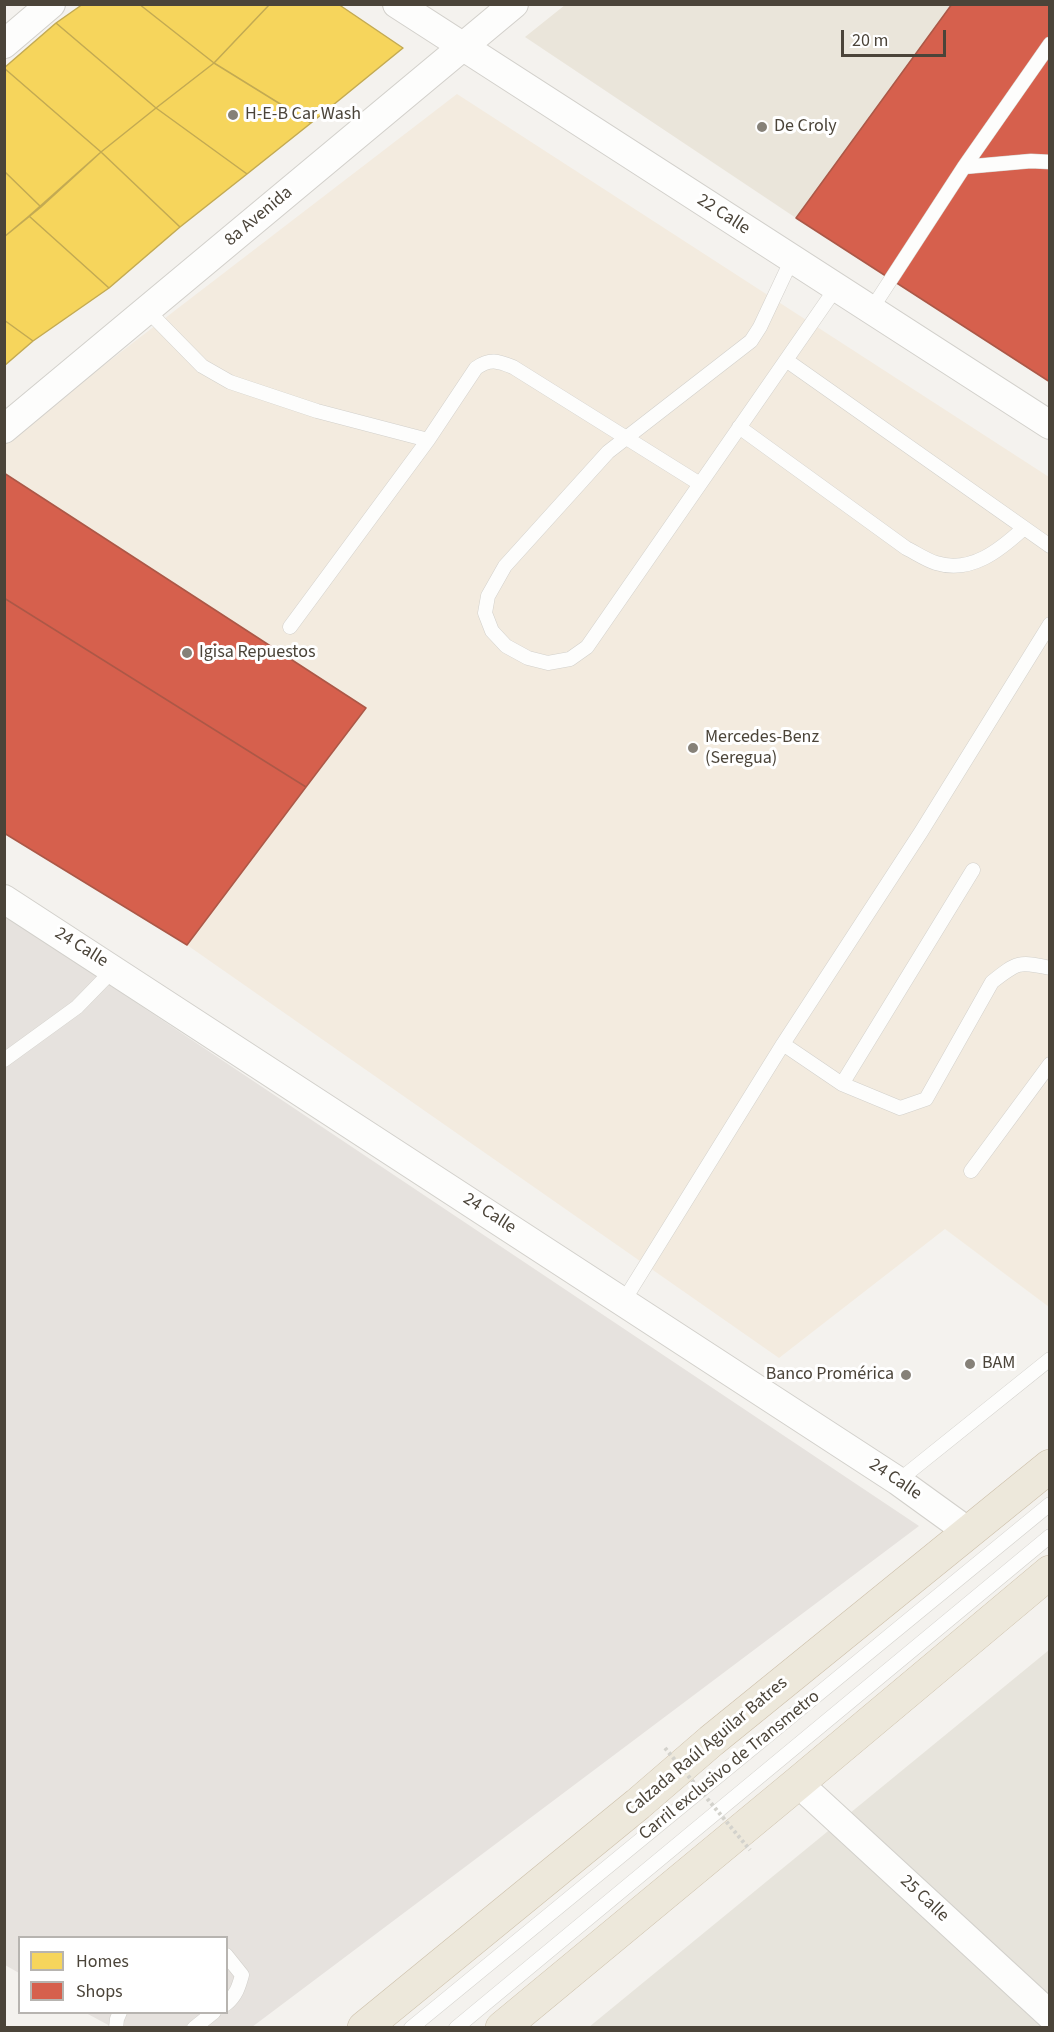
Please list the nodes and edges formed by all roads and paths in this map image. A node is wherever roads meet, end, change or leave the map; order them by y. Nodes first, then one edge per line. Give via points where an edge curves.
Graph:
1 (51, 4) edge
2 (397, 4) edge
3 (514, 4) edge
4 (4, 44) edge
5 (1050, 44) edge
6 (462, 46) junction
7 (1050, 162) edge
8 (964, 167) junction
9 (792, 259) junction
10 (836, 288) junction
11 (147, 310) junction
12 (871, 310) junction
13 (786, 360) junction
14 (1050, 425) edge
15 (740, 428) junction
16 (4, 429) edge
17 (626, 437) junction
18 (428, 440) junction
19 (700, 484) junction
20 (1024, 528) junction
21 (1050, 546) edge
22 (1050, 624) edge
23 (290, 627) dead end
24 (973, 870) dead end
25 (4, 899) edge
26 (1050, 968) edge
27 (114, 969) junction
28 (783, 1044) junction
29 (4, 1060) edge
30 (1050, 1064) edge
31 (842, 1084) junction
32 (971, 1171) dead end
33 (623, 1302) junction
34 (1050, 1359) edge
35 (1050, 1466) edge
36 (898, 1481) junction
37 (1050, 1504) edge
38 (970, 1533) junction
39 (1050, 1536) edge
40 (1050, 1572) edge
41 (664, 1748) dead end
42 (798, 1784) junction
43 (750, 1850) dead end
44 (228, 1958) edge
45 (228, 2002) edge
46 (213, 2014) edge
47 (1050, 2015) edge
48 (194, 2028) edge
49 (364, 2028) edge
50 (411, 2028) edge
51 (456, 2028) edge
52 (502, 2028) edge

1 - 4 street
2 - 6 street, 22 Calle
3 - 6 street, 8a Avenida
5 - 8 lane
6 - 9 street, 22 Calle
6 - 11 street, 8a Avenida
7 - 8 lane
8 - 12 lane
9 - 10 street, 22 Calle
9 - 17 lane via 751,341
10 - 12 street, 22 Calle
10 - 13 lane
11 - 16 street, 8a Avenida
11 - 18 lane via 202,366 230,382 317,411
12 - 14 street, 22 Calle
13 - 15 lane
13 - 20 lane
15 - 19 lane
15 - 20 lane via 906,548 935,563 969,564 988,556
17 - 18 lane via 513,367 492,360 476,368
17 - 19 lane
17 - 19 lane via 505,566 488,596 486,612 492,631 506,646 548,663 570,659 587,647
18 - 23 lane
20 - 21 lane
22 - 28 lane
24 - 31 lane
25 - 27 street, 24 Calle
26 - 31 lane via 1026,963 1010,968 992,982 926,1099 900,1108
27 - 29 lane via 77,1007
27 - 33 street, 24 Calle
28 - 31 lane
28 - 33 lane
30 - 32 lane
33 - 36 street, 24 Calle
34 - 36 lane
35 - 38 highway, Calzada Raúl Aguilar Batres
36 - 38 street, 24 Calle
37 - 50 lane, Carril exclusivo de Transmetro
38 - 49 highway, Calzada Raúl Aguilar Batres
39 - 51 lane, Carril exclusivo de Transmetro
40 - 42 highway
41 - 43 path, bridge
42 - 47 street, 25 Calle
42 - 52 highway
44 - 45 lane via 242,1975
46 - 48 lane

